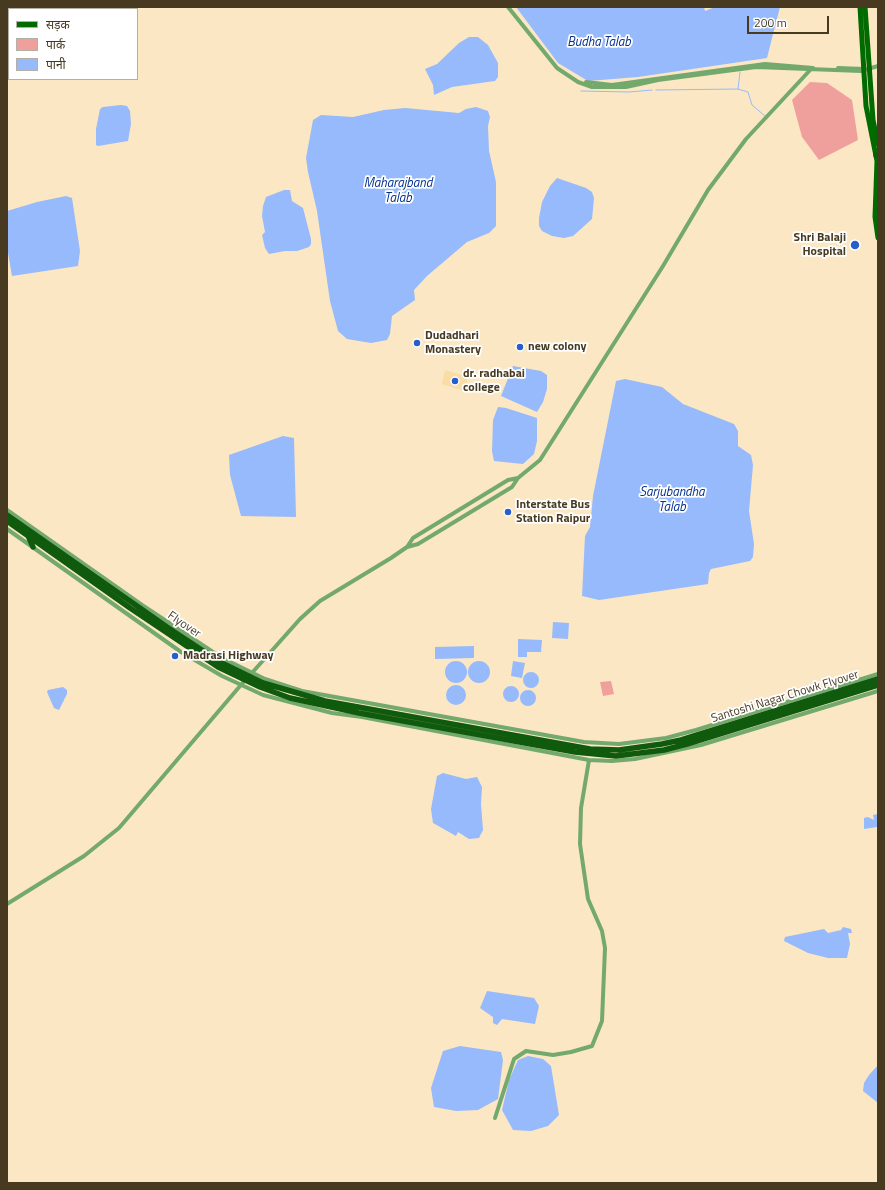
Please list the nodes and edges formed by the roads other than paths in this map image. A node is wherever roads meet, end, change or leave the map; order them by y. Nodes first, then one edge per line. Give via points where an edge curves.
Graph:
1 (508, 7) edge
2 (860, 7) edge
3 (865, 7) edge
4 (878, 66) edge
5 (811, 69) junction
6 (866, 69) junction
7 (878, 144) edge
8 (877, 155) edge
9 (878, 238) edge
10 (518, 478) junction
11 (508, 480) junction
12 (512, 487) junction
13 (7, 510) edge
14 (7, 515) edge
15 (7, 521) edge
16 (24, 527) junction
17 (31, 527) junction
18 (7, 529) edge
19 (28, 536) junction
20 (33, 547) junction
21 (407, 547) junction
22 (60, 556) junction
23 (251, 673) junction
24 (878, 674) edge
25 (878, 680) edge
26 (240, 685) junction
27 (878, 685) edge
28 (878, 691) edge
29 (342, 706) junction
30 (373, 706) junction
31 (789, 710) junction
32 (362, 715) junction
33 (697, 733) junction
34 (705, 741) junction
35 (588, 760) junction
36 (7, 904) edge
37 (496, 1118) dead end

1 - 5 street via 557,68 578,82 592,87 613,88 746,68
2 - 6 main road
3 - 6 main road
4 - 6 street
5 - 6 street
5 - 10 street via 746,139 723,168 544,454 533,467
6 - 7 main road
6 - 8 main road via 866,106
8 - 9 main road via 875,217
10 - 11 street
10 - 12 street
11 - 12 street
11 - 21 street via 414,538
12 - 21 street via 418,544
13 - 17 street
14 - 16 highway, Flyover
15 - 19 highway, Flyover
16 - 17 highway
16 - 22 highway, Flyover
17 - 23 street via 203,646
18 - 20 street
19 - 20 highway
19 - 22 highway, Flyover
20 - 26 street via 181,652
21 - 23 street via 320,602 300,619
22 - 29 highway, Flyover via 218,667 276,693
23 - 26 street
23 - 30 street via 302,691
24 - 33 street
25 - 31 highway, Santoshi Nagar Chowk Flyover
26 - 32 street via 284,702 332,713
26 - 36 street via 119,828 84,856
27 - 31 highway, Santoshi Nagar Chowk Flyover
28 - 34 street
29 - 30 highway, Flyover
29 - 32 highway, Flyover
30 - 33 highway, Santoshi Nagar Chowk Flyover via 590,749 640,748
31 - 33 highway, Santoshi Nagar Chowk Flyover
31 - 34 highway, Santoshi Nagar Chowk Flyover
32 - 34 highway, Santoshi Nagar Chowk Flyover via 593,755 634,755
32 - 35 street
34 - 35 street via 635,759
35 - 37 street via 581,808 580,844 588,899 602,931 605,948 602,1021 592,1046 553,1055 526,1051 514,1059

